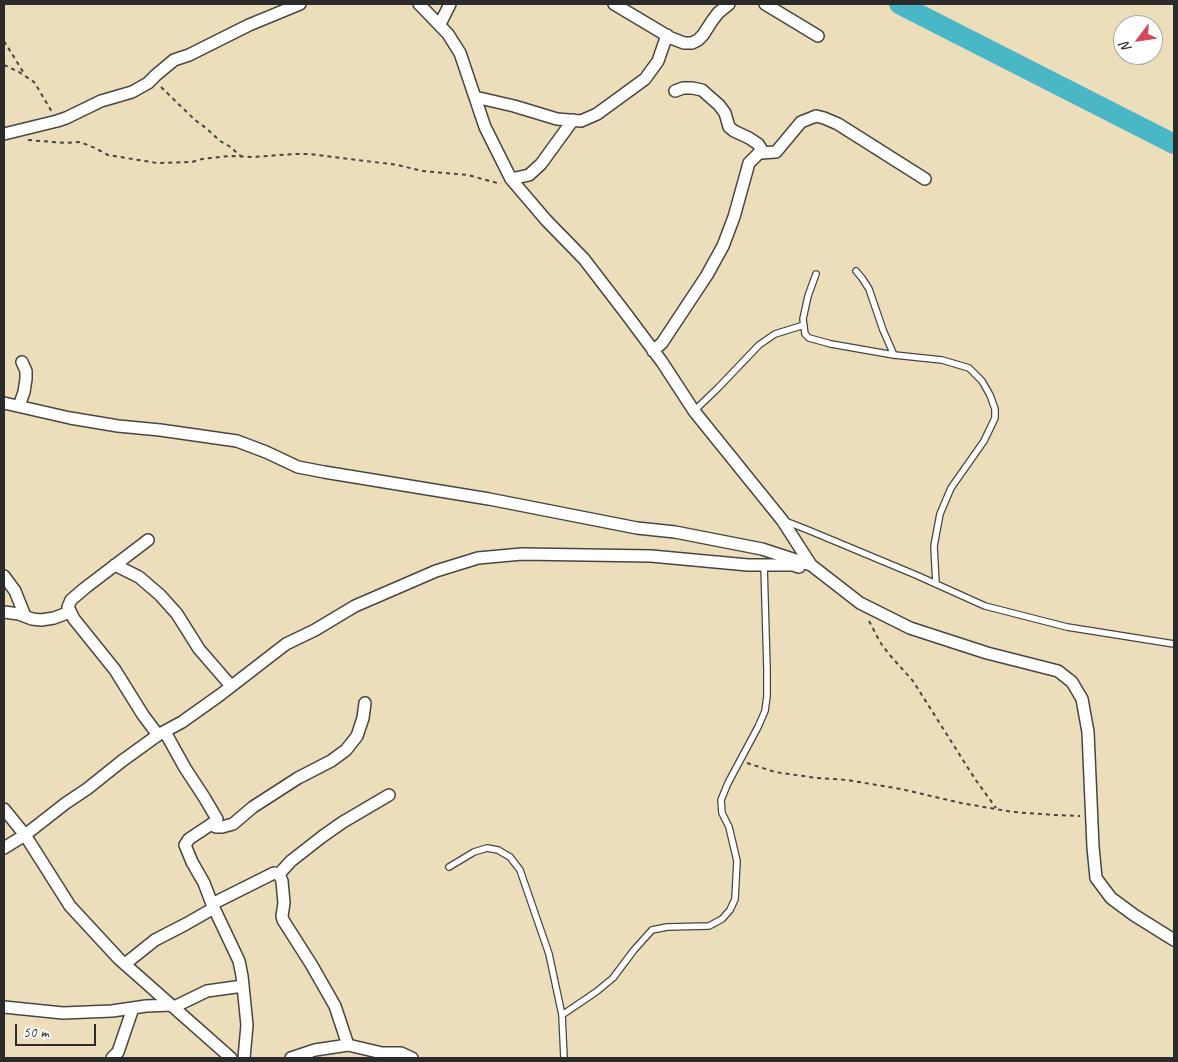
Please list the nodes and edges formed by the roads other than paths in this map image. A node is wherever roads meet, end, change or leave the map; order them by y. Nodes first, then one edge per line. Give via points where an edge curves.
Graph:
1 (300, 4) edge
2 (419, 4) edge
3 (450, 4) edge
4 (614, 4) edge
5 (729, 4) edge
6 (765, 4) edge
7 (440, 24) junction
8 (667, 36) junction
9 (818, 36) dead end
10 (675, 91) dead end
11 (475, 96) junction
12 (573, 120) junction
13 (4, 134) edge
14 (764, 153) junction
15 (925, 179) dead end
16 (513, 182) junction
17 (856, 271) dead end
18 (816, 274) dead end
19 (804, 325) junction
20 (654, 351) junction
21 (894, 356) junction
22 (22, 362) dead end
23 (4, 403) edge
24 (19, 406) junction
25 (694, 411) junction
26 (782, 520) junction
27 (148, 540) dead end
28 (114, 565) junction
29 (764, 565) junction
30 (811, 565) junction
31 (822, 574) junction
32 (4, 576) edge
33 (936, 584) junction
34 (4, 612) edge
35 (70, 612) junction
36 (25, 616) junction
37 (1174, 644) edge
38 (231, 686) junction
39 (365, 703) dead end
40 (162, 734) junction
41 (389, 795) dead end
42 (4, 809) edge
43 (211, 824) junction
44 (25, 835) junction
45 (4, 848) edge
46 (449, 866) dead end
47 (278, 874) junction
48 (213, 906) junction
49 (1174, 940) edge
50 (125, 964) junction
51 (243, 986) junction
52 (173, 1006) junction
53 (4, 1007) edge
54 (133, 1008) junction
55 (562, 1015) junction
56 (348, 1046) junction
57 (112, 1058) edge
58 (231, 1058) edge
59 (244, 1058) edge
60 (291, 1058) edge
61 (412, 1058) edge
62 (564, 1058) edge

1 - 13 street via 174,60 148,83 132,92 101,101 57,121
2 - 7 street
3 - 7 street
4 - 8 street
5 - 8 street via 698,40 684,43
6 - 9 street
7 - 11 street via 460,53
8 - 12 street via 658,61 645,79 597,114 581,121
10 - 14 street via 683,88 702,90 725,113 729,127 758,144
11 - 12 street via 557,119
11 - 16 street via 485,127
12 - 16 street via 541,164 529,175
14 - 15 street via 776,152 801,122 816,116 838,124
14 - 20 street via 759,153 749,163 734,217 714,264
16 - 20 street via 584,259
17 - 21 lane via 869,289
18 - 19 lane via 808,296
19 - 21 lane via 809,338
19 - 25 lane via 775,334 759,345
20 - 25 street
21 - 33 lane via 942,360 969,368 982,381 995,410 991,428 951,488 940,514 934,546
22 - 24 street via 26,379
23 - 24 street
24 - 30 street via 118,426 237,441 298,467 637,528 675,532 762,550
25 - 26 street
26 - 30 street
26 - 33 lane
27 - 28 street
28 - 35 street via 71,600
28 - 38 street via 139,577 160,595
29 - 31 street via 792,565
29 - 38 street via 651,556 522,554 478,558 436,571 355,606 286,644
29 - 55 lane via 765,711 721,800 737,862 730,910 709,926 652,930 613,978
30 - 31 street
31 - 49 street via 860,602 910,628 987,653 1058,671 1072,682 1082,699 1088,732 1096,878 1111,898
32 - 36 street via 15,591
33 - 37 lane via 985,606 1067,627
34 - 36 street
35 - 36 street via 41,620
35 - 40 street via 115,670 143,715
38 - 40 street
39 - 43 street via 357,736 331,762 298,778 233,824 216,827
40 - 43 street via 216,816 216,821
40 - 44 street
41 - 47 street via 323,836
42 - 44 street
43 - 48 street via 185,845
44 - 45 street
44 - 50 street via 70,906
46 - 55 lane via 487,848 510,857 520,870 549,954
47 - 48 street via 274,873
47 - 56 street via 283,888 283,920 335,1006
48 - 50 street via 155,940
48 - 51 street via 239,961
50 - 52 street
51 - 52 street via 207,990
51 - 59 street via 247,1025
52 - 54 street
52 - 58 street
53 - 54 street via 64,1013
54 - 57 street via 118,1052
55 - 62 lane
56 - 60 street via 315,1050
56 - 61 street via 382,1053 402,1053

